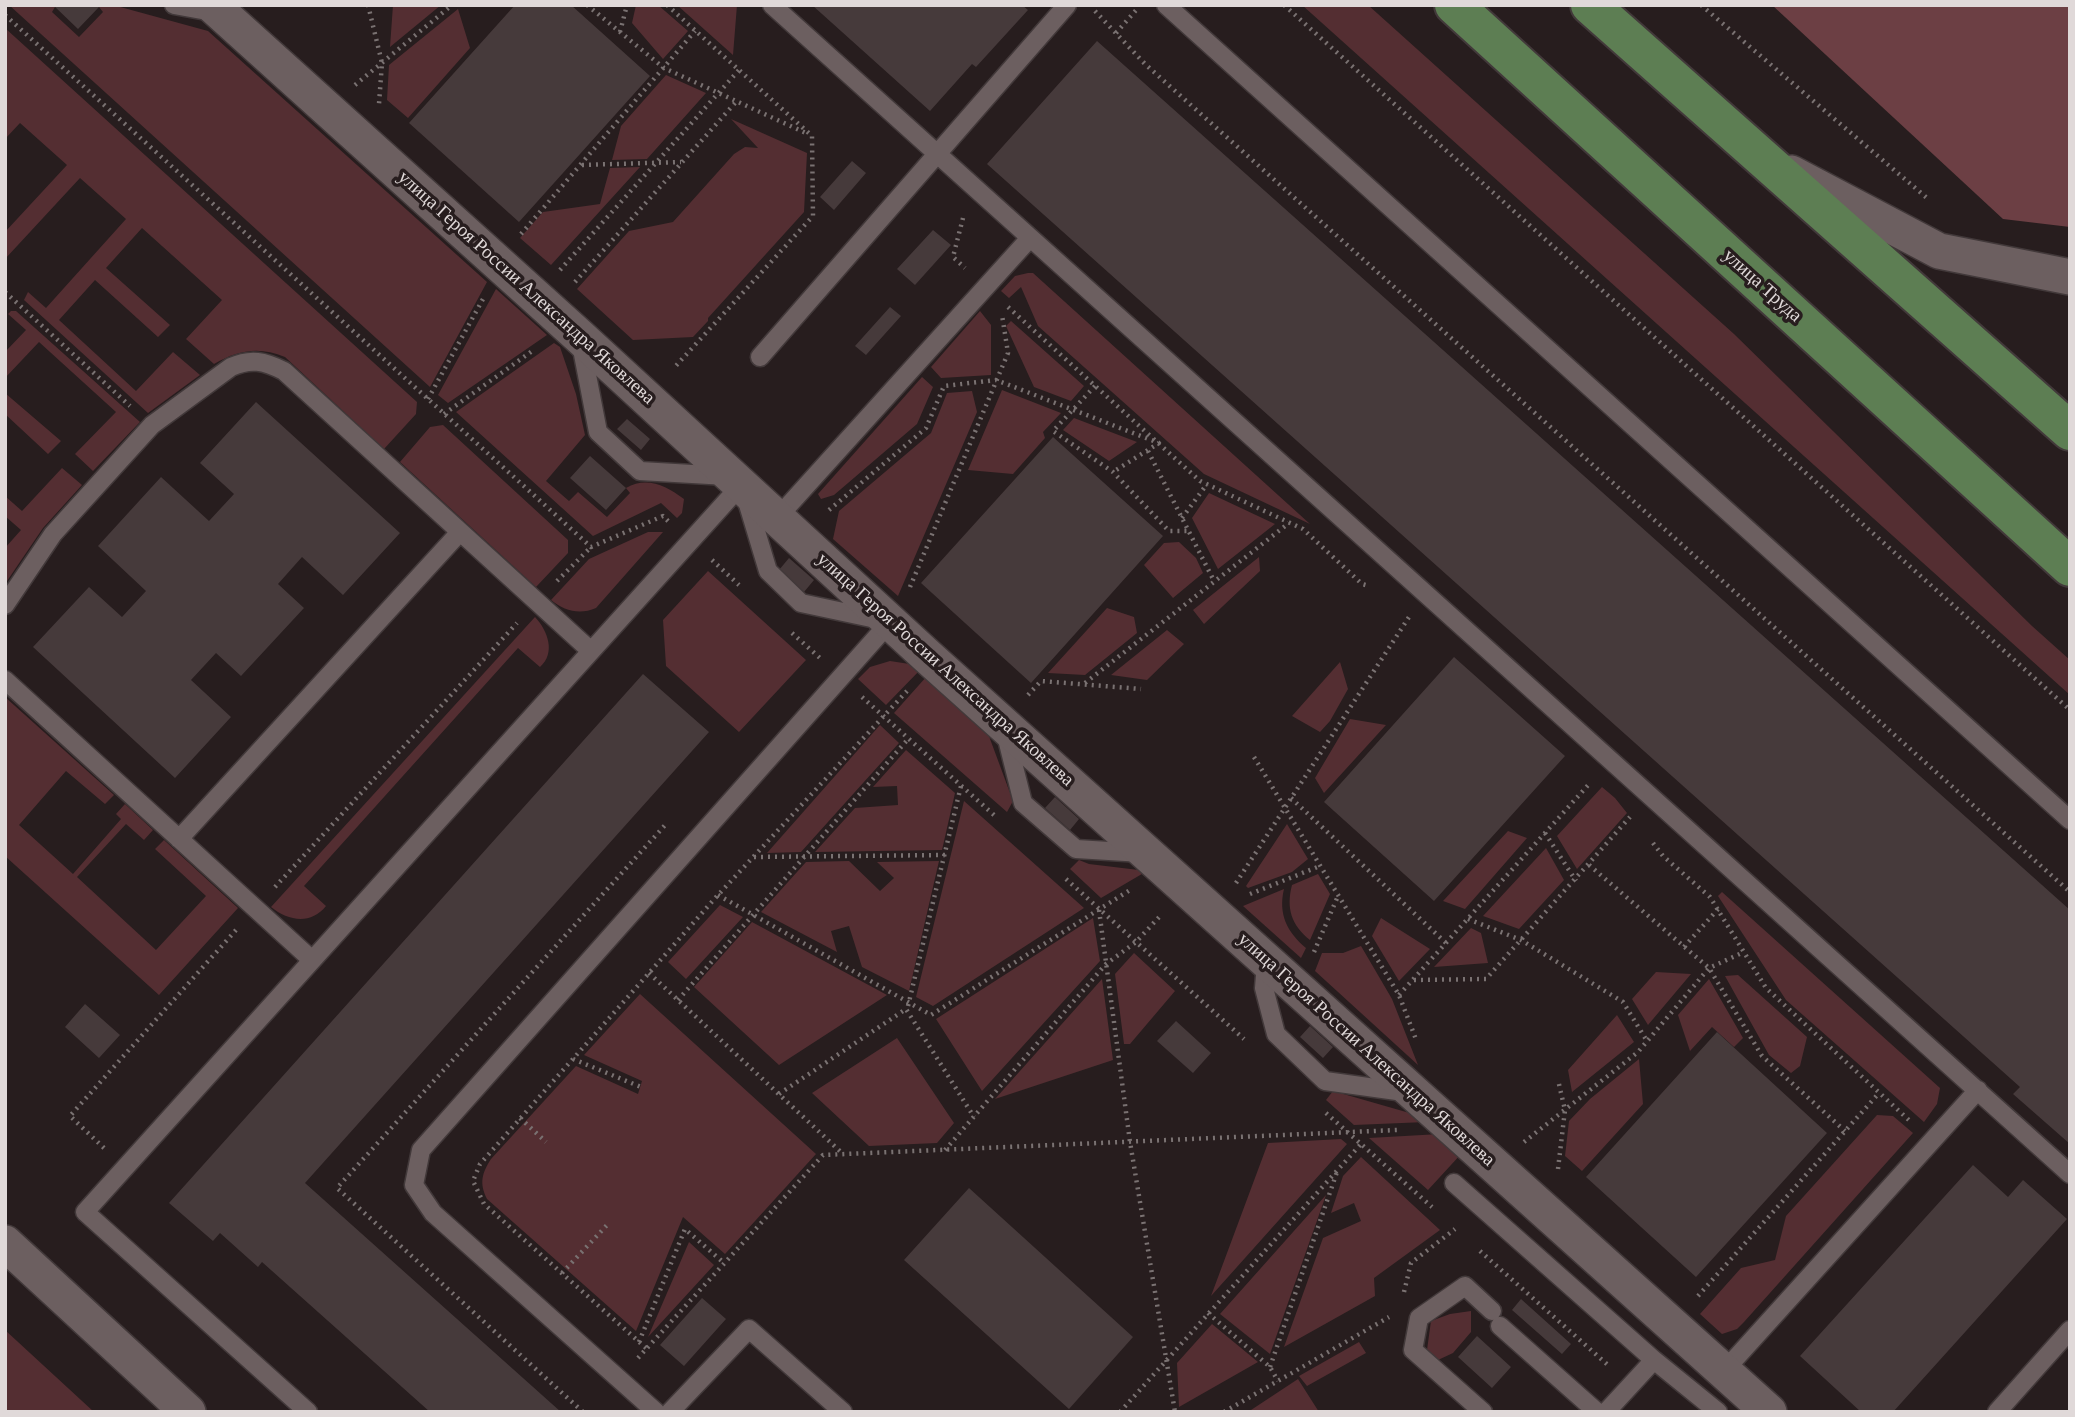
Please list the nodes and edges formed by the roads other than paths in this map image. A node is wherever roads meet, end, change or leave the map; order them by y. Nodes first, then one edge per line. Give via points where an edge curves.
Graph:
1 (174, 5) edge
2 (772, 5) edge
3 (1068, 5) edge
4 (1166, 5) edge
5 (1454, 5) edge
6 (1590, 5) edge
7 (217, 9) edge
8 (935, 154) junction
9 (1759, 156) junction
10 (1030, 238) junction
11 (2070, 276) edge
12 (574, 331) junction
13 (760, 357) dead end
14 (2070, 432) edge
15 (738, 480) junction
16 (778, 517) junction
17 (460, 532) junction
18 (2070, 567) edge
19 (5, 605) edge
20 (899, 608) junction
21 (592, 651) junction
22 (5, 680) edge
23 (2070, 820) edge
24 (180, 839) junction
25 (312, 960) junction
26 (1266, 962) junction
27 (1978, 1090) junction
28 (1414, 1093) junction
29 (2070, 1174) edge
30 (1454, 1183) dead end
31 (5, 1243) edge
32 (2070, 1330) edge
33 (1654, 1360) junction
34 (1724, 1371) junction
35 (188, 1412) edge
36 (308, 1412) edge
37 (656, 1412) edge
38 (670, 1412) edge
39 (843, 1412) edge
40 (1483, 1412) edge
41 (1597, 1412) edge
42 (1606, 1412) edge
43 (1718, 1412) edge
44 (1769, 1412) edge
45 (1997, 1412) edge

1 - 7 lane
2 - 8 lane
3 - 8 lane
4 - 23 lane
5 - 18 main road, улица Труда
6 - 9 main road
7 - 12 street, улица Героя России Александра Яковлева
8 - 10 lane
8 - 13 lane
9 - 11 street via 1938,251
9 - 14 main road
10 - 16 lane
10 - 27 lane
12 - 15 street, улица Героя России Александра Яковлева
12 - 15 lane via 598,432 640,471
15 - 16 street, улица Героя России Александра Яковлева
15 - 20 lane via 768,571 801,603
15 - 21 lane
16 - 20 street, улица Героя России Александра Яковлева
17 - 19 lane via 284,371 264,361 244,361 152,425 53,534
17 - 21 lane
17 - 24 lane
20 - 26 street, улица Героя России Александра Яковлева via 934,662 1014,712 1165,870
20 - 37 lane via 421,1150 414,1185 433,1213
21 - 25 lane
22 - 24 lane
24 - 25 lane
25 - 36 lane via 85,1212
26 - 28 street, улица Героя России Александра Яковлева
26 - 28 lane via 1264,988 1276,1034 1325,1081
27 - 29 lane
27 - 34 lane
28 - 34 street, улица Героя России Александра Яковлева
30 - 33 lane
31 - 35 street
32 - 45 lane
33 - 42 lane
33 - 43 lane
34 - 44 street, улица Героя России Александра Яковлева
38 - 39 lane via 749,1329
40 - 41 lane via 1413,1350 1419,1318 1465,1286

